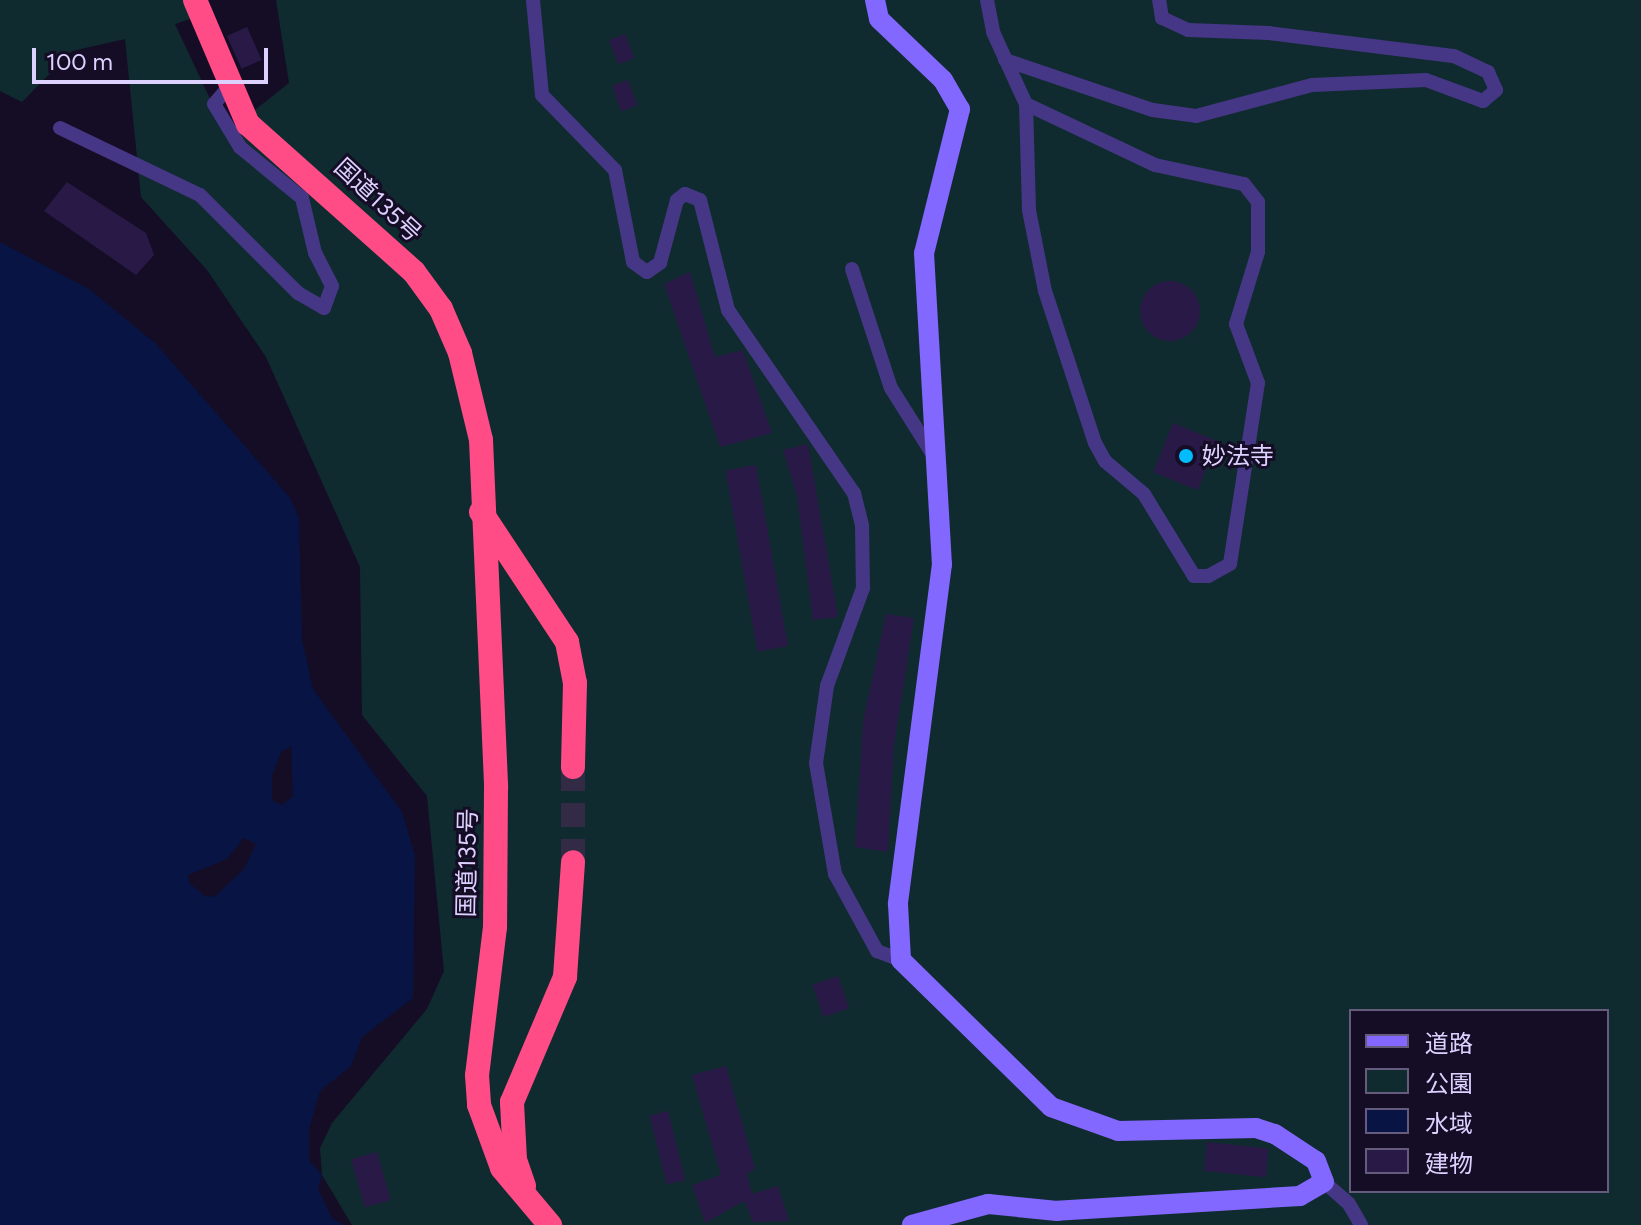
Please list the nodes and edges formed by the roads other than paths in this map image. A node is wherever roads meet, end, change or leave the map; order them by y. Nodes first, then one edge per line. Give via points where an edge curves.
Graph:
1 (195, 0) edge
2 (533, 0) edge
3 (875, 0) edge
4 (987, 0) edge
5 (1159, 0) edge
6 (1005, 60) junction
7 (229, 87) junction
8 (1026, 104) junction
9 (60, 128) dead end
10 (852, 269) dead end
11 (939, 464) junction
12 (481, 512) junction
13 (573, 767) tunnel mouth
14 (573, 862) tunnel mouth
15 (901, 960) junction
16 (1324, 1182) junction
17 (529, 1200) junction
18 (550, 1225) edge
19 (912, 1225) edge
20 (1361, 1225) edge

1 - 7 highway, 国道135号
2 - 15 street via 542,95 615,170 633,262 647,272 660,263 677,200 685,194 700,200 728,310 854,493 862,526 863,588 827,686 816,763 835,874 877,951
3 - 11 street via 879,19 943,80 960,109 924,253
4 - 6 street
5 - 6 street via 1162,18 1188,30 1269,33 1453,56 1488,72 1496,90 1483,101 1426,80 1312,85 1196,116 1153,110
6 - 8 street
7 - 9 street via 214,104 240,147 302,198 315,253 332,286 324,308 298,293 200,195
7 - 12 highway, 国道135号 via 248,124 356,215 441,309 460,353 481,440
8 - 8 street via 1155,165 1244,184 1258,202 1258,252 1236,324 1258,383 1230,564 1208,576 1194,576 1144,494 1105,461 1095,443 1045,291 1029,210
10 - 11 street via 891,388
11 - 15 street via 942,564 898,904
12 - 13 highway via 567,642 575,683
12 - 17 highway, 国道135号 via 496,788 495,927 477,1075 479,1105 502,1168
14 - 17 highway, 国道135号 via 565,977 512,1102 515,1160
15 - 16 street via 1051,1107 1118,1131 1256,1128 1316,1161
16 - 19 street via 1300,1196 1225,1201 1057,1211 988,1204
16 - 20 street via 1349,1204
17 - 18 highway, 国道135号

